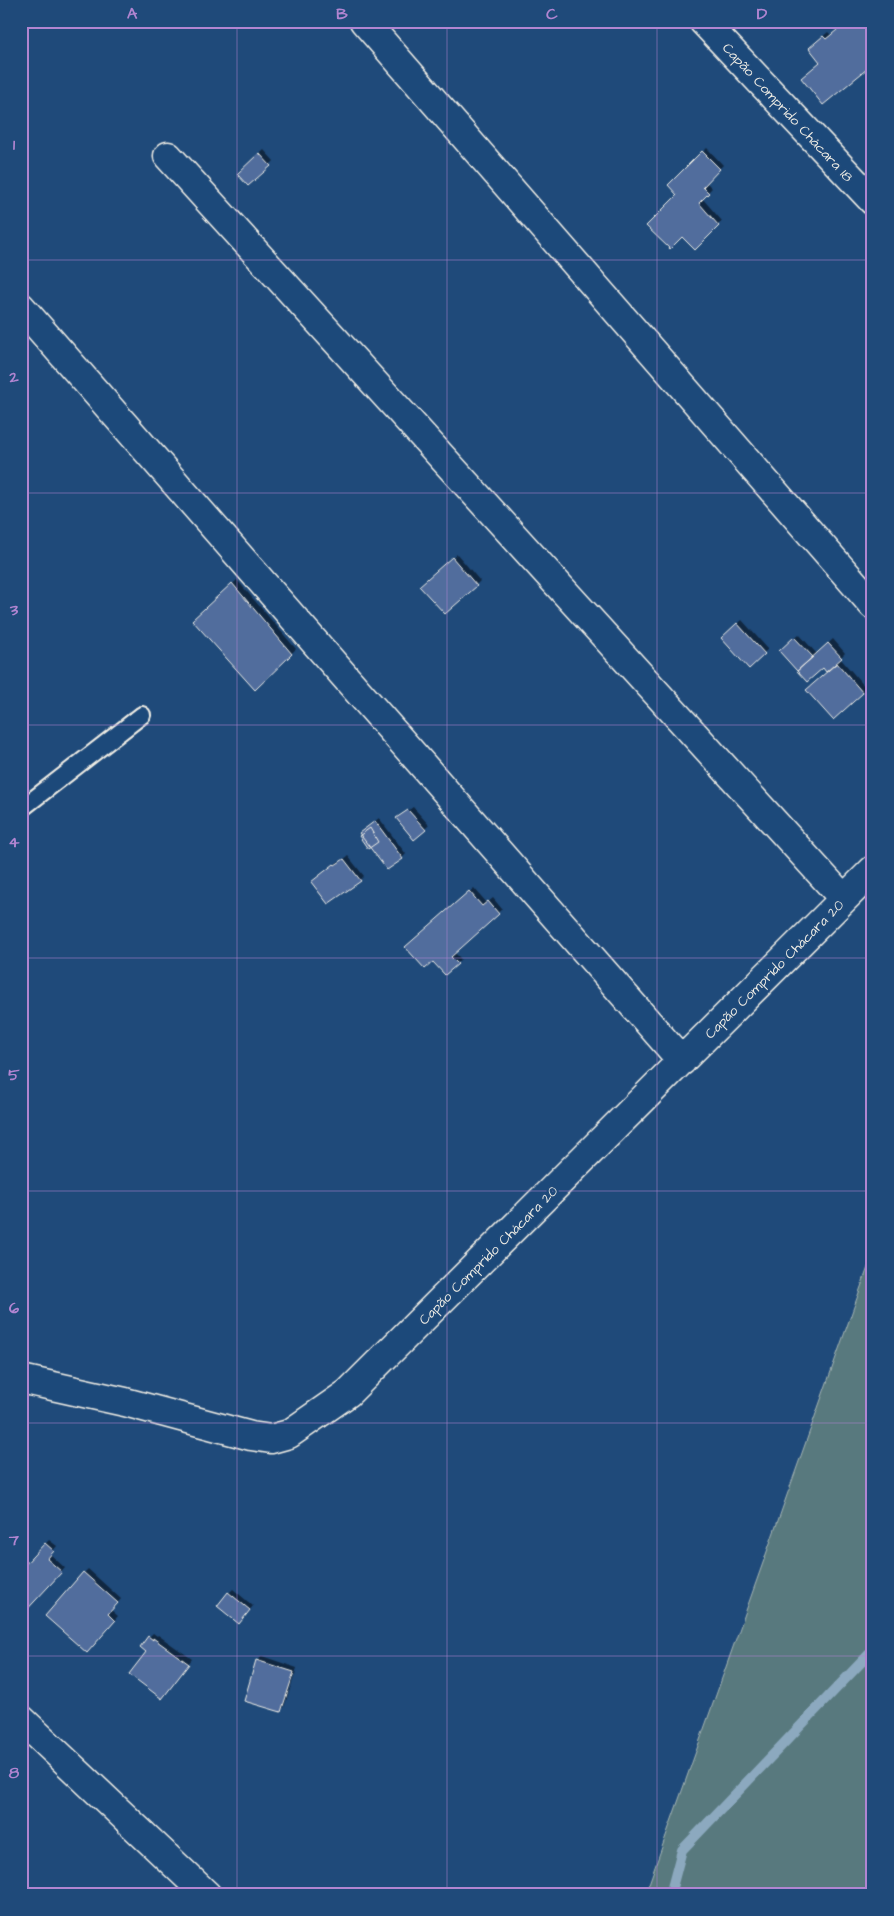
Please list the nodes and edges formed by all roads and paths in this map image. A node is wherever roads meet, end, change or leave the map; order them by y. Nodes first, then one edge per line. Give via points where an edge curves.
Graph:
1 (364, 21) edge
2 (703, 21) edge
3 (168, 156) dead end
4 (873, 201) edge
5 (21, 307) edge
6 (873, 605) edge
7 (142, 714) dead end
8 (21, 809) edge
9 (873, 870) edge
10 (844, 899) junction
11 (682, 1061) junction
12 (21, 1379) edge
13 (21, 1719) edge
14 (207, 1895) edge

1 - 6 street
2 - 4 street, Capão Comprido Chácara 18
3 - 10 street
5 - 11 street
7 - 8 lane
9 - 10 street, Capão Comprido Chácara 20
10 - 11 street, Capão Comprido Chácara 20
11 - 12 street, Capão Comprido Chácara 20 via 348,1393 289,1434 271,1439 251,1436 125,1402
13 - 14 street

